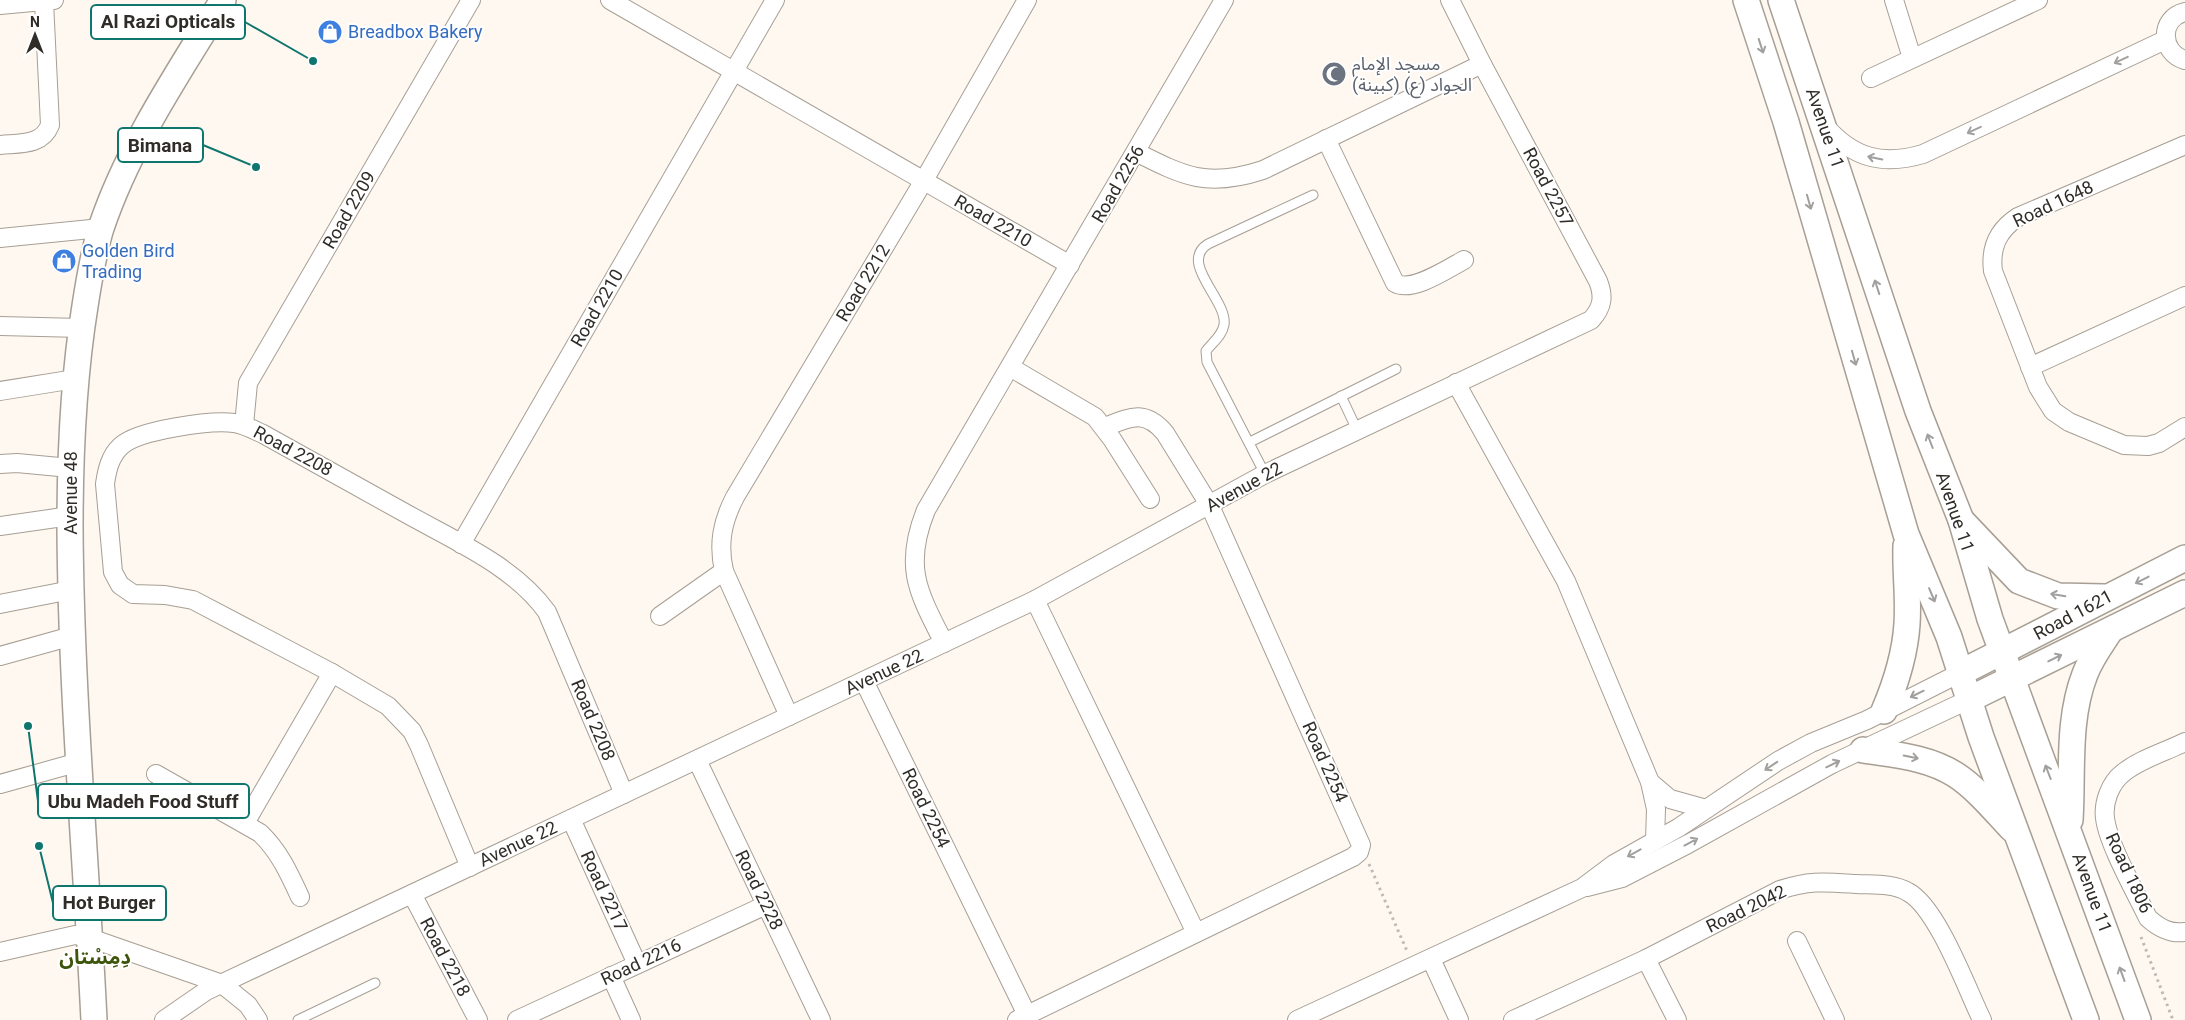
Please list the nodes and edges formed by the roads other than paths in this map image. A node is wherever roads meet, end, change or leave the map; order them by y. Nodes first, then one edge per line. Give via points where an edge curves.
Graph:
1 (223, 0) edge
2 (471, 0) edge
3 (610, 0) edge
4 (775, 0) edge
5 (1027, 0) edge
6 (1224, 0) edge
7 (1450, 0) edge
8 (1746, 0) edge
9 (1781, 0) edge
10 (1894, 0) edge
11 (49, 1) edge
12 (2033, 1) edge
13 (0, 5) edge
14 (2181, 8) edge
15 (2165, 40) junction
16 (1912, 58) junction
17 (2185, 60) edge
18 (1482, 64) junction
19 (733, 72) junction
20 (1870, 78) dead end
21 (1824, 124) junction
22 (1326, 139) junction
23 (0, 145) edge
24 (2185, 145) edge
25 (1136, 152) junction
26 (923, 182) junction
27 (1313, 195) dead end
28 (101, 228) junction
29 (0, 238) edge
30 (1464, 260) dead end
31 (1070, 265) junction
32 (2185, 296) edge
33 (1598, 312) joint
34 (0, 326) edge
35 (81, 328) junction
36 (1010, 367) junction
37 (2030, 367) junction
38 (1396, 369) dead end
39 (75, 379) junction
40 (1456, 383) junction
41 (0, 391) edge
42 (1341, 396) junction
43 (244, 425) junction
44 (1105, 427) junction
45 (2185, 427) edge
46 (1357, 430) junction
47 (1250, 442) junction
48 (0, 464) edge
49 (70, 468) junction
50 (1265, 474) junction
51 (1150, 499) dead end
52 (1210, 506) junction
53 (70, 516) junction
54 (1961, 520) junction
55 (0, 526) edge
56 (1906, 534) junction
57 (461, 544) junction
58 (2185, 558) edge
59 (724, 572) junction
60 (70, 590) junction
61 (2185, 593) edge
62 (2107, 597) junction
63 (1035, 600) junction
64 (0, 604) edge
65 (660, 616) dead end
66 (2111, 630) junction
67 (72, 636) junction
68 (944, 643) junction
69 (2002, 652) junction
70 (0, 656) edge
71 (332, 673) junction
72 (1960, 673) junction
73 (2011, 679) junction
74 (864, 681) junction
75 (1970, 699) junction
76 (1884, 711) junction
77 (789, 716) junction
78 (2185, 742) edge
79 (1863, 750) junction
80 (697, 760) junction
81 (79, 762) junction
82 (156, 774) dead end
83 (1650, 782) junction
84 (0, 784) edge
85 (624, 794) junction
86 (1706, 809) junction
87 (571, 819) junction
88 (246, 823) junction
89 (2069, 830) junction
90 (2017, 834) junction
91 (1655, 842) junction
92 (470, 867) junction
93 (1582, 888) junction
94 (412, 894) junction
95 (300, 897) dead end
96 (766, 905) junction
97 (2185, 932) edge
98 (1196, 933) junction
99 (90, 938) junction
100 (1798, 941) dead end
101 (0, 952) edge
102 (1431, 959) junction
103 (1646, 959) junction
104 (637, 964) junction
105 (611, 976) junction
106 (375, 983) dead end
107 (222, 984) junction
108 (1022, 1018) edge
109 (1831, 1019) edge
110 (94, 1020) edge
111 (164, 1020) edge
112 (258, 1020) edge
113 (298, 1020) edge
114 (478, 1020) edge
115 (517, 1020) edge
116 (631, 1020) edge
117 (822, 1020) edge
118 (1297, 1020) edge
119 (1459, 1020) edge
120 (1513, 1020) edge
121 (1677, 1020) edge
122 (1982, 1020) edge
123 (2086, 1020) edge
124 (2138, 1020) edge

1 - 28 street, Avenue 48 via 125,169
2 - 43 street, Road 2209 via 248,383
3 - 19 street
4 - 19 street, Road 2210
5 - 26 street, Road 2212
6 - 25 street, Road 2256
7 - 18 street, Road 2257
8 -> 56 street, Avenue 11 via 1786,122
9 - 21 street, Avenue 11
10 - 16 street
11 - 13 street
11 - 23 street via 50,125 42,138 34,142
12 - 16 street
14 - 15 street via 2169,23
15 - 17 street via 2173,54
15 -> 21 street via 1923,154 1905,159 1868,157 1836,138
16 - 20 street
18 - 22 street
18 - 33 street, Road 2257 via 1598,281 1602,302
19 - 26 street, Road 2210
19 - 57 street, Road 2210
54 -> 21 street, Avenue 11 via 1918,411
22 - 25 street via 1263,170 1216,180 1178,172
22 - 30 street via 1394,283 1413,285
24 - 37 street, Road 1648 via 2018,217 2001,230 1992,250 1993,271
25 - 31 street, Road 2256
26 - 31 street, Road 2210
26 - 59 street, Road 2212 via 728,510 721,541
27 - 47 lane via 1208,244 1198,257 1224,318 1222,332 1206,351 1207,362
28 - 29 street
28 - 35 street, Avenue 48 via 91,264
31 - 36 street, Road 2256
32 - 37 street
33 - 40 street, Avenue 22 via 1591,320
34 - 35 street
35 - 39 street, Avenue 48
36 - 44 street via 1084,409
36 - 68 street, Road 2256 via 926,510 917,532 913,555 915,579
37 - 45 street, Road 1648 via 2042,396 2053,410 2069,422 2113,442 2124,446 2148,446
38 - 42 lane
39 - 41 street
39 - 49 street, Avenue 48
40 - 46 street, Avenue 22
40 - 83 street via 1566,581
42 - 46 lane
42 - 47 lane
43 - 57 street, Road 2208
43 - 71 street, Road 2208 via 220,423 134,437 112,456 105,484 113,572 120,585 133,594 193,600
44 - 51 street
44 - 52 street via 1138,416 1158,424
46 - 50 street, Avenue 22
47 - 50 lane
48 - 49 street
49 - 53 street, Avenue 48
50 - 52 street, Avenue 22
52 - 63 street, Avenue 22
52 - 98 street, Road 2254 via 1361,845 1353,857
53 - 55 street
53 - 60 street, Avenue 48
62 -> 54 street via 2058,596 2019,581
54 - 69 street, Avenue 11
56 -> 72 street, Avenue 11 via 1949,637
56 - 76 street via 1907,625 1896,684
57 - 85 street, Road 2208 via 521,582 547,612
58 -> 62 street, Road 1621
59 - 65 street
59 - 77 street, Road 2212
60 - 64 street
60 - 67 street, Avenue 48
61 - 66 street, Road 1621
62 - 69 street, Road 1621
63 - 68 street, Avenue 22
63 - 98 street
73 -> 66 street, Road 1621
66 - 89 street via 2084,676 2071,762
67 - 70 street
67 - 81 street, Avenue 48
68 - 74 street, Avenue 22
69 - 72 street, Road 1621
69 - 73 street, Avenue 11
71 - 88 street
71 - 92 street, Road 2208 via 388,706 412,731
72 - 75 street, Avenue 11
72 -> 76 street
73 - 75 street, Road 1621
89 -> 73 street, Avenue 11
74 - 77 street, Avenue 22
74 - 108 street, Road 2254
75 - 79 street
75 - 90 street, Avenue 11
76 -> 86 street via 1778,761
77 - 80 street, Avenue 22
78 - 97 street, Road 1806 via 2122,774 2106,802 2105,818 2109,834 2148,918 2169,932
79 -> 90 street via 1917,758 1941,767 1957,776
93 -> 79 street via 1634,872
80 - 85 street, Avenue 22
80 - 96 street, Road 2228
81 - 84 street
81 - 99 street, Avenue 48
82 - 88 street
83 - 86 street via 1670,799
83 - 91 street via 1656,809
85 - 87 street, Avenue 22
86 - 91 street
87 - 92 street, Avenue 22
87 - 104 street, Road 2217
88 - 95 street via 272,845
124 -> 89 street, Avenue 11
90 - 123 street, Avenue 11
91 -> 93 street via 1614,864
92 - 94 street, Avenue 22
93 - 102 street
94 - 107 street, Avenue 22
94 - 114 street, Road 2218
96 - 104 street, Road 2216
96 - 117 street, Road 2228
98 - 108 street, Road 2254
99 - 101 street via 74,935
99 - 107 street
99 - 110 street, Avenue 48
100 - 109 street
102 - 118 street
102 - 119 street
103 - 120 street, Road 2042
103 - 121 street
103 - 122 street, Road 2042 via 1780,890 1802,882 1892,886 1923,903 1936,923
104 - 105 street, Road 2216
105 - 115 street, Road 2216
105 - 116 street
106 - 113 lane
107 - 111 street, Avenue 22
107 - 112 street via 248,1005

